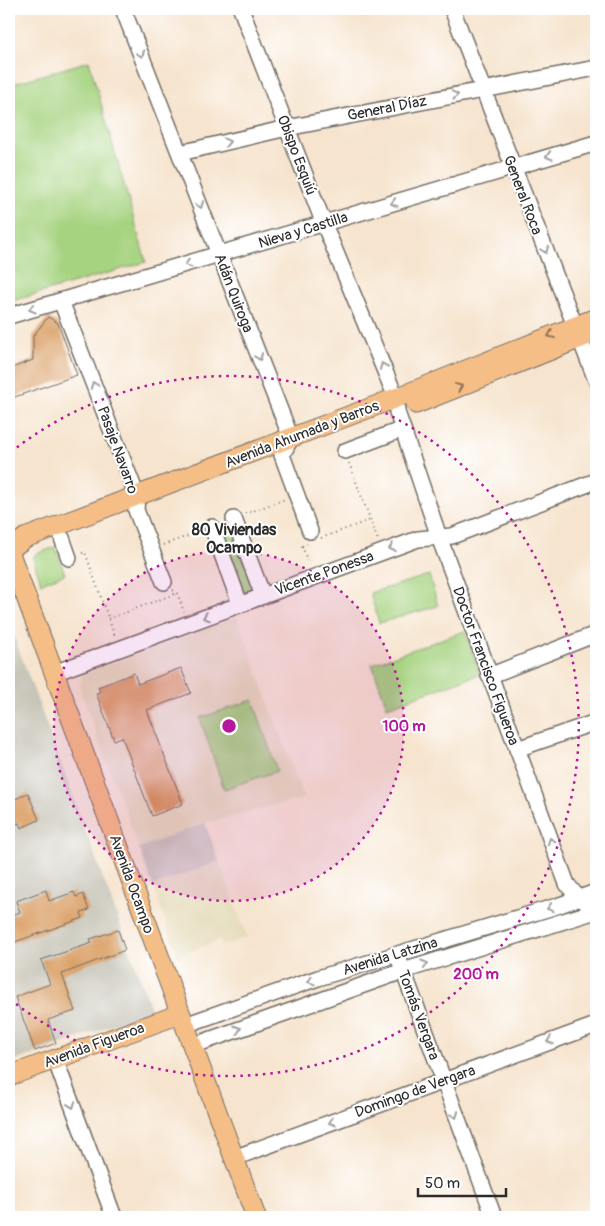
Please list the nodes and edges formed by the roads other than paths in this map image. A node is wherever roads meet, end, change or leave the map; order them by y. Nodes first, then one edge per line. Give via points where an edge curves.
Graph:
1 (123, 9) edge
2 (241, 9) edge
3 (452, 9) edge
4 (596, 68) edge
5 (483, 90) junction
6 (287, 128) junction
7 (596, 143) edge
8 (180, 153) junction
9 (512, 167) junction
10 (324, 224) junction
11 (219, 255) junction
12 (62, 301) junction
13 (9, 316) edge
14 (596, 318) edge
15 (584, 332) edge
16 (596, 380) edge
17 (399, 413) junction
18 (291, 438) junction
19 (345, 451) road end
20 (282, 455) junction
21 (596, 481) edge
22 (136, 503) junction
23 (234, 519) dead end
24 (212, 527) dead end
25 (439, 537) junction
26 (62, 538) junction
27 (313, 538) road end
28 (9, 550) edge
29 (69, 558) road end
30 (164, 582) road end
31 (263, 596) junction
32 (240, 604) junction
33 (596, 634) edge
34 (54, 673) junction
35 (489, 676) junction
36 (596, 722) edge
37 (517, 750) junction
38 (596, 892) edge
39 (579, 898) junction
40 (596, 905) edge
41 (596, 912) edge
42 (397, 954) junction
43 (403, 971) junction
44 (182, 1019) junction
45 (596, 1025) edge
46 (192, 1046) junction
47 (55, 1059) junction
48 (9, 1076) edge
49 (442, 1081) junction
50 (234, 1158) junction
51 (114, 1217) edge
52 (256, 1217) edge
53 (494, 1217) edge

1 -> 8 street, Adán Quiroga
2 - 6 street, Obispo Esquiú
3 - 5 street, General Roca
4 - 5 street, General Díaz
6 -> 5 street, General Díaz
5 - 9 street, General Roca
8 -> 6 street, General Díaz
6 - 10 street, Obispo Esquiú
7 -> 9 street, Nieva y Castilla
8 -> 11 street, Adán Quiroga
9 -> 10 street, Nieva y Castilla
9 -> 15 street, General Roca
10 - 11 street, Nieva y Castilla
17 -> 10 street, Obispo Esquiú
11 -> 12 street, Nieva y Castilla
11 -> 18 street, Adán Quiroga
12 -> 13 street, Nieva y Castilla
22 -> 12 street, Pasaje Navarro
14 - 15 main road, Avenida Ahumada y Barros
15 - 16 street, General Roca
15 - 17 main road, Avenida Ahumada y Barros
17 - 18 main road, Avenida Ahumada y Barros
17 - 19 street
17 - 20 main road, Avenida Ahumada y Barros
17 - 25 street, Doctor Francisco Figueroa
18 - 20 street
18 - 22 main road, Avenida Ahumada y Barros
20 - 22 main road, Avenida Ahumada y Barros
20 - 27 street
21 - 25 street, Vicente Ponessa via 452,536
22 - 26 main road, Avenida Ahumada y Barros
22 - 28 main road, Avenida Ahumada y Barros via 25,538
22 - 30 street, Pasaje Navarro
23 - 31 street
24 - 32 street
25 -> 31 street, Vicente Ponessa via 418,539
25 - 35 street, Doctor Francisco Figueroa
26 - 28 main road, Avenida Ahumada y Barros via 31,549
26 - 29 street
28 - 34 main road, Avenida Ocampo
31 - 32 street, Vicente Ponessa
32 -> 34 street, Vicente Ponessa
33 - 35 street
34 - 44 main road, Avenida Ocampo
35 - 37 street, Doctor Francisco Figueroa
36 - 37 street
39 -> 37 street, Doctor Francisco Figueroa via 567,884
38 - 39 street, Avenida Latzina
39 - 40 street
39 -> 42 street, Avenida Latzina
43 -> 41 street, Avenida Latzina
42 - 43 street, Tomás Vergara
42 -> 44 street, Avenida Latzina
46 -> 43 street, Avenida Latzina
43 - 49 street, Tomás Vergara
44 - 46 main road, Avenida Ocampo
44 - 47 main road, Avenida Figueroa
45 -> 49 street, Domingo de Vergara
46 - 50 main road, Avenida Ocampo
47 - 48 main road, Avenida Figueroa
47 -> 51 street
49 -> 50 street, Domingo de Vergara
49 -> 53 street, Tomás Vergara
50 - 52 main road, Avenida Ocampo

